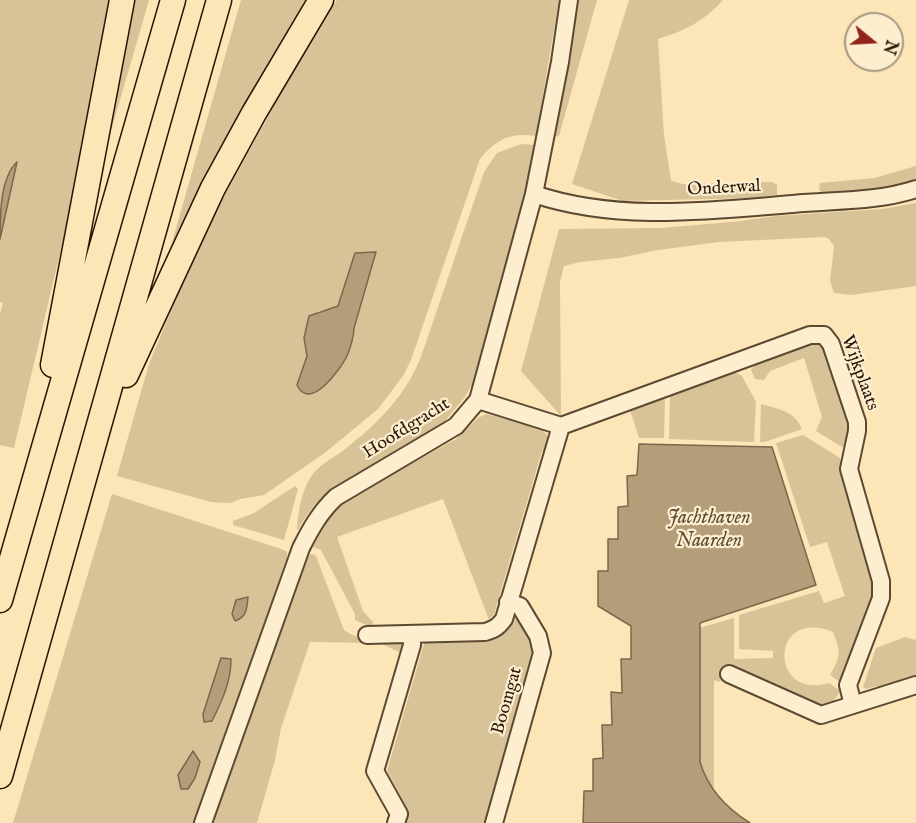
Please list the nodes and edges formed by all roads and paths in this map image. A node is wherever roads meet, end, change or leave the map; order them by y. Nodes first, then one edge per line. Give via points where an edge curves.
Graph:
1 (122, 0) edge
2 (172, 0) edge
3 (219, 0) edge
4 (321, 0) edge
5 (568, 0) edge
6 (916, 189) edge
7 (534, 194) junction
8 (478, 400) junction
9 (561, 426) junction
10 (95, 442) junction
11 (29, 497) junction
12 (0, 600) edge
13 (508, 602) junction
14 (412, 634) junction
15 (367, 635) dead end
16 (729, 674) dead end
17 (916, 685) edge
18 (853, 705) junction
19 (0, 776) edge
20 (203, 823) edge
21 (396, 823) edge
22 (494, 823) edge

1 - 11 highway
2 - 11 highway
3 - 10 highway
4 - 10 highway via 213,188
5 - 7 street, Hoofdgracht
6 - 7 street, Onderwal via 884,198 685,212 607,210
7 - 8 street, Hoofdgracht
8 - 9 street
8 - 20 street, Hoofdgracht via 456,426 336,497 311,527
9 - 13 street
9 - 18 street, Wijkplaats via 810,335 824,334 831,344 857,422 849,468 881,582 881,598 848,685
10 - 19 highway
11 - 12 highway
13 - 14 street via 504,619 494,630
13 - 22 street, Boomgat via 520,606 538,636 542,653
14 - 15 street
14 - 21 street via 375,771 399,814
16 - 18 street via 821,715
17 - 18 street

